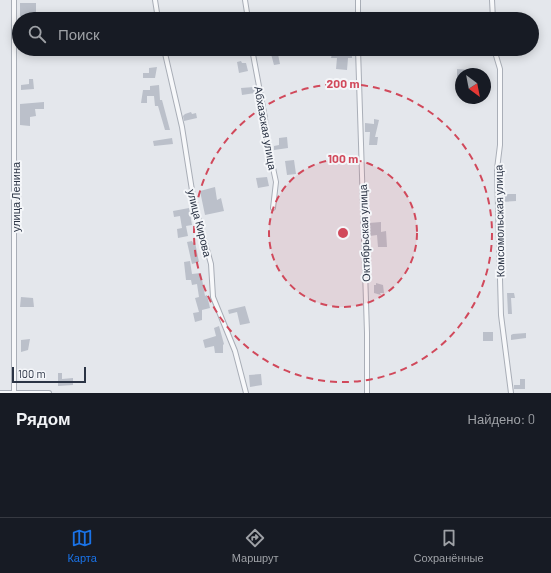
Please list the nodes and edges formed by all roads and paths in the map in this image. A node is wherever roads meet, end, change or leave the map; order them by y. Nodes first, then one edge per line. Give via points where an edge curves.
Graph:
1 (14, 0) edge
2 (155, 0) edge
3 (245, 0) edge
4 (358, 0) edge
5 (492, 0) edge
6 (14, 12) edge
7 (157, 12) edge
8 (247, 12) edge
9 (358, 12) edge
10 (493, 12) edge
11 (14, 56) edge
12 (166, 56) edge
13 (253, 56) edge
14 (358, 56) edge
15 (496, 56) edge
16 (273, 208) dead end
17 (0, 392) edge
18 (14, 393) edge
19 (49, 393) edge
20 (246, 393) edge
21 (367, 393) edge
22 (511, 393) edge

1 - 6 street, улица Ленина
2 - 7 street
3 - 8 street
4 - 9 street
5 - 10 street
11 - 18 street, улица Ленина
12 - 20 street, улица Кирова via 182,127 194,203 210,264 213,297 235,351
13 - 16 street, Абхазская улица via 276,182
14 - 21 street, Октябрьская улица
15 - 22 street, Комсомольская улица via 500,69 500,144 497,169 501,315
17 - 18 street
18 - 19 street

